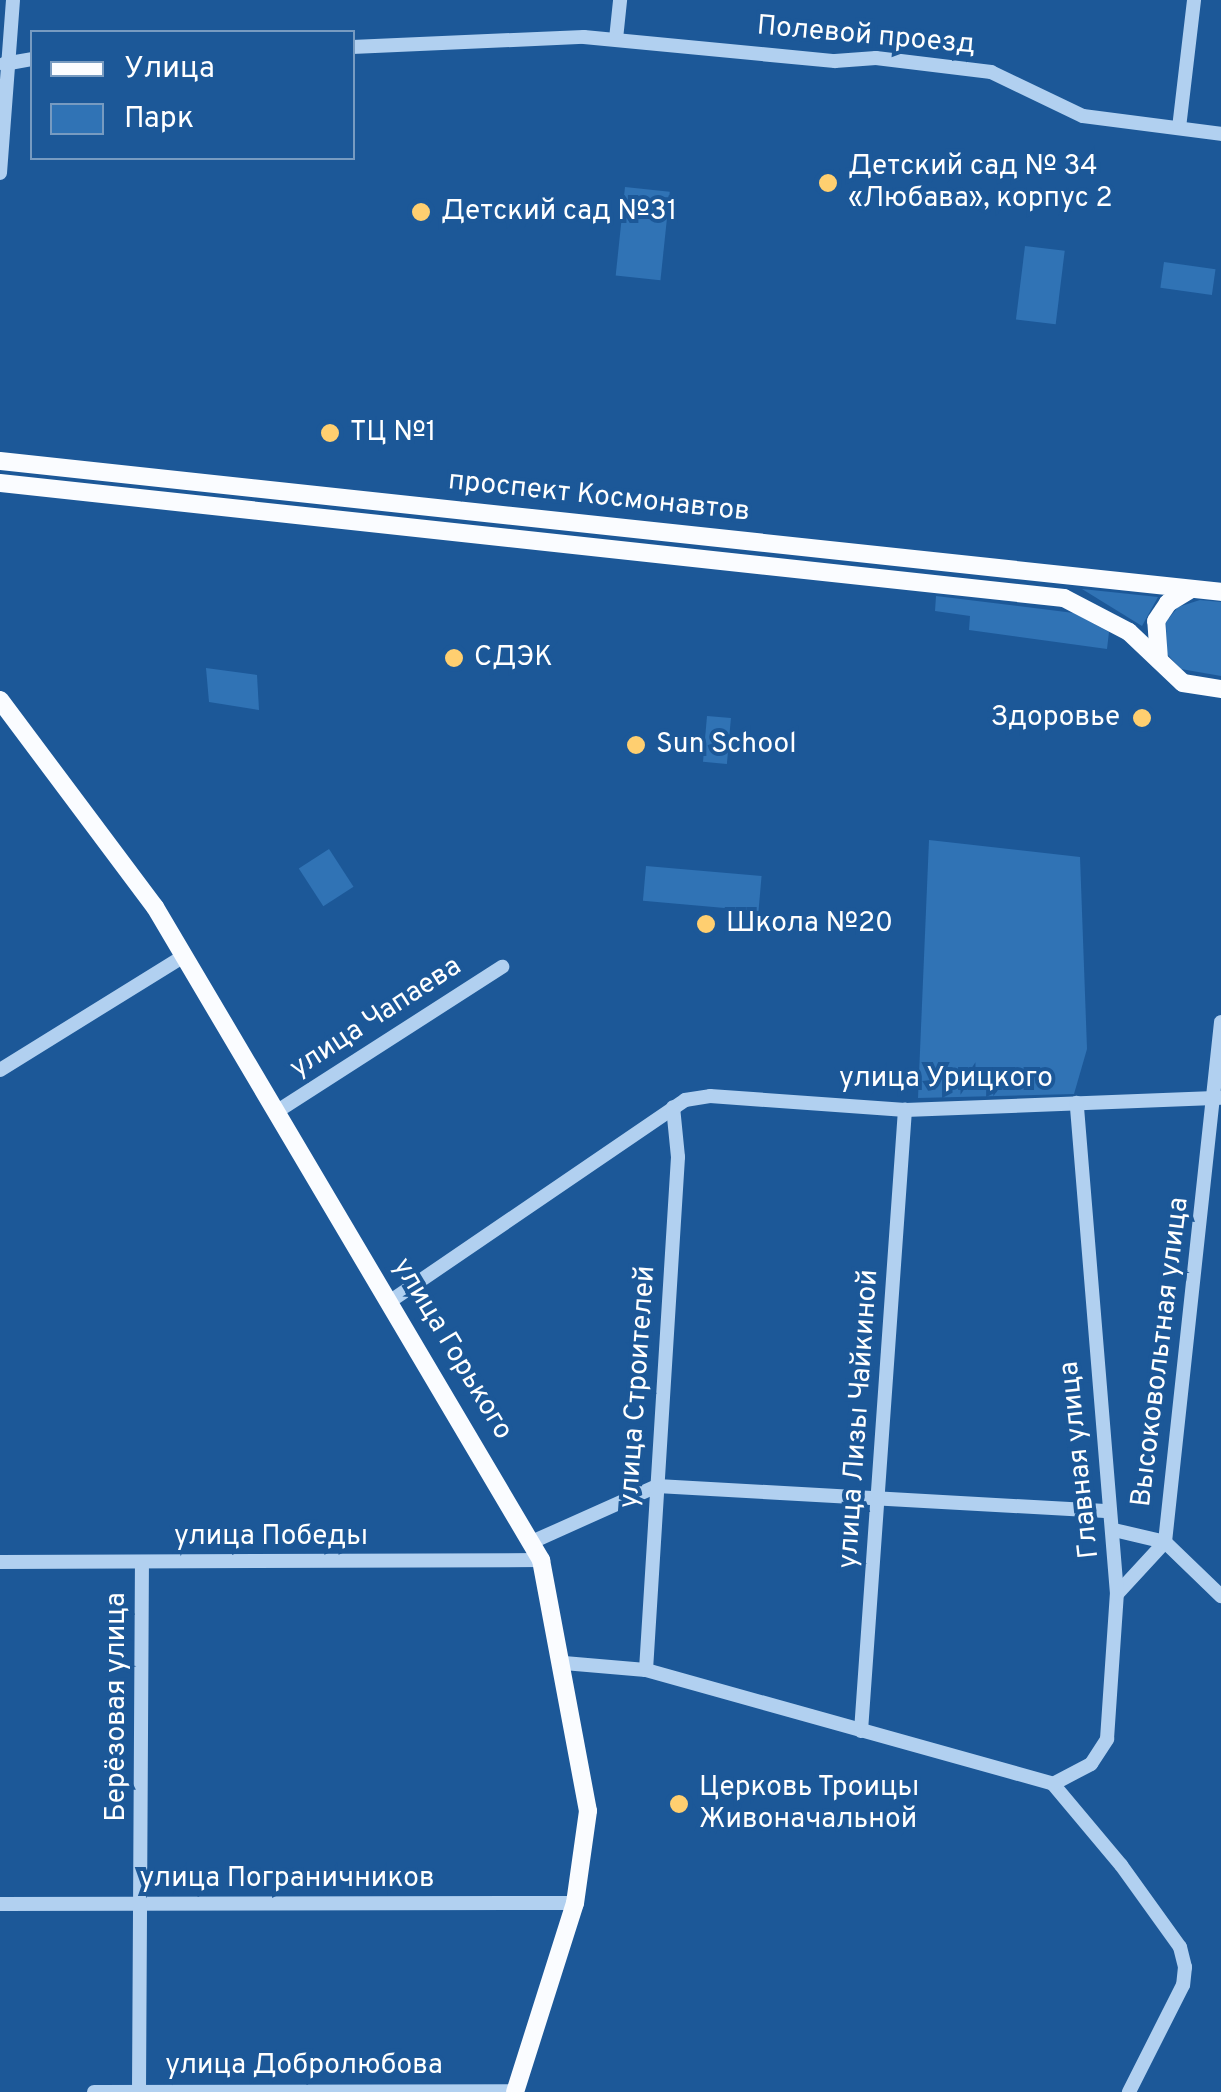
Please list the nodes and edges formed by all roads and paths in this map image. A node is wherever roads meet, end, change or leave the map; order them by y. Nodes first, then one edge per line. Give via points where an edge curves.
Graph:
1 (13, 0) edge
2 (620, 0) edge
3 (1194, 0) edge
4 (616, 39) junction
5 (355, 47) edge
6 (30, 59) edge
7 (4, 64) edge
8 (1179, 128) junction
9 (1221, 134) edge
10 (0, 173) edge
11 (0, 461) edge
12 (0, 484) edge
13 (1192, 589) junction
14 (1221, 592) edge
15 (1159, 661) junction
16 (1221, 689) edge
17 (4, 702) edge
18 (184, 956) junction
19 (502, 967) dead end
20 (1221, 1022) edge
21 (0, 1070) edge
22 (1217, 1097) edge
23 (1077, 1103) junction
24 (673, 1107) junction
25 (906, 1110) junction
26 (276, 1112) junction
27 (392, 1300) junction
28 (657, 1486) junction
29 (879, 1499) junction
30 (1106, 1511) junction
31 (1114, 1530) junction
32 (534, 1541) junction
33 (1164, 1542) junction
34 (541, 1560) junction
35 (0, 1562) edge
36 (142, 1562) junction
37 (1117, 1594) junction
38 (1221, 1596) edge
39 (564, 1664) junction
40 (646, 1670) junction
41 (861, 1731) junction
42 (1053, 1784) junction
43 (0, 1904) edge
44 (575, 1904) junction
45 (142, 1905) junction
46 (515, 2091) edge
47 (94, 2092) edge
48 (139, 2092) edge
49 (1129, 2092) edge

1 - 7 street
2 - 4 street
3 - 8 street
4 - 5 street, Полевой проезд
4 - 8 street, Полевой проезд via 978,69 1083,116
6 - 7 street
7 - 10 street
8 - 9 street, Полевой проезд
11 - 13 main road, проспект Космонавтов
12 - 15 main road, проспект Космонавтов via 1064,598 1113,620
13 - 14 main road, проспект Космонавтов
13 - 15 main road via 1168,603 1156,621
15 - 16 main road, проспект Космонавтов via 1183,682
17 - 18 main road, улица Горького
18 - 21 street
18 - 26 main road, улица Горького
19 - 26 street, улица Чапаева
20 - 22 street, Высоковольтная улица
22 - 23 street, улица Урицкого
22 - 33 street, Высоковольтная улица
23 - 25 street, улица Урицкого
23 - 30 street, Главная улица
24 - 25 street, улица Урицкого via 710,1096
24 - 27 street
24 - 28 street, улица Строителей via 678,1157
25 - 29 street, улица Лизы Чайкиной
26 - 27 main road, улица Горького
27 - 32 main road, улица Горького
28 - 29 street
28 - 32 street
28 - 40 street, улица Строителей
29 - 30 street
29 - 41 street, улица Лизы Чайкиной
30 - 31 street, Главная улица
31 - 33 street
31 - 37 street, Главная улица
32 - 34 main road, улица Горького
33 - 37 street, Высоковольтная улица
33 - 38 street
34 - 36 street, улица Победы
34 - 39 main road, улица Горького
35 - 36 street, улица Победы
36 - 45 street, Берёзовая улица
37 - 42 street, Главная улица via 1107,1739 1091,1764
39 - 40 street
39 - 44 main road, улица Горького via 588,1811
40 - 41 street
41 - 42 street
42 - 49 street via 1121,1865 1180,1947 1185,1966 1183,1985
43 - 45 street, улица Пограничников
44 - 45 street, улица Пограничников
44 - 46 main road, улица Горького
45 - 48 street, Берёзовая улица
46 - 48 street, улица Добролюбова
47 - 48 street, улица Добролюбова

